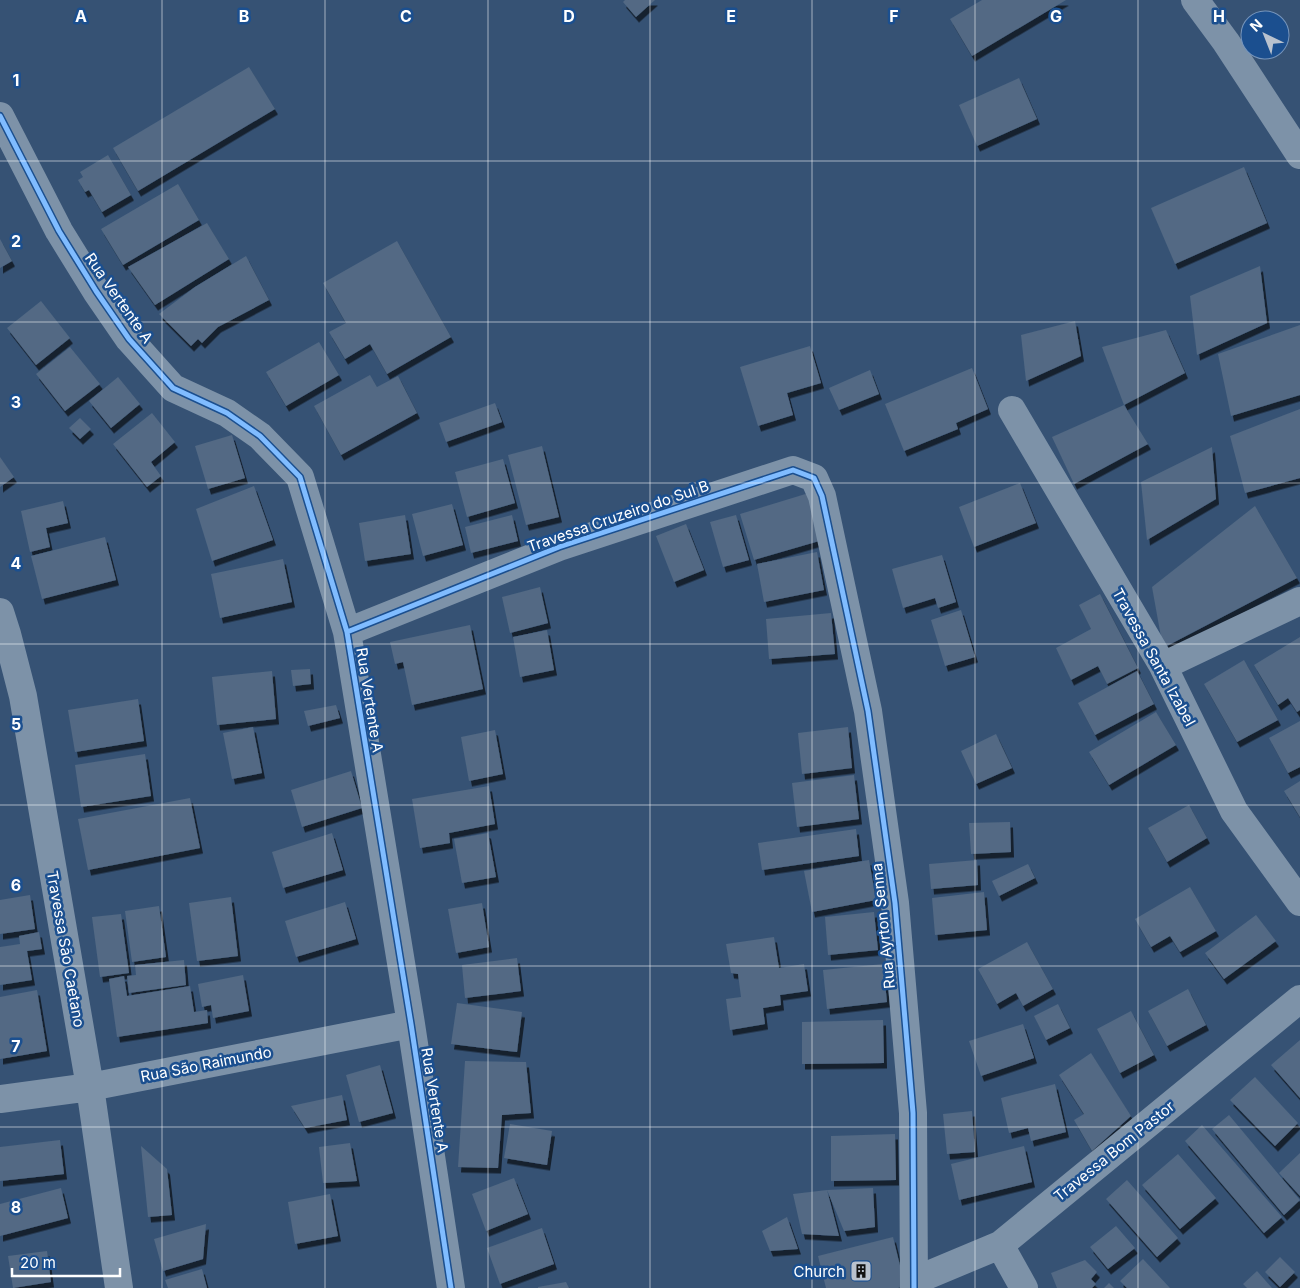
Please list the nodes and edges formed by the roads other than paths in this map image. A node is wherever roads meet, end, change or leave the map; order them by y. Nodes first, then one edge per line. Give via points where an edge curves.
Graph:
1 (1195, 0) edge
2 (0, 116) edge
3 (1300, 155) edge
4 (1012, 410) dead end
5 (838, 566) joint
6 (1300, 601) edge
7 (0, 612) edge
8 (346, 632) junction
9 (1163, 666) junction
10 (1300, 902) edge
11 (1300, 999) edge
12 (411, 1024) junction
13 (90, 1087) junction
14 (0, 1099) edge
15 (1000, 1244) junction
16 (914, 1285) edge
17 (119, 1288) edge
18 (451, 1288) edge
19 (1024, 1288) edge

1 - 3 street
2 - 8 street, Rua Vertente A via 59,231 129,339 173,388 227,413 260,436 300,477
4 - 9 street, Travessa Santa Izabel
5 - 8 street, Travessa Cruzeiro do Sul B via 822,496 814,478 793,470 559,547
5 - 16 street, Rua Ayrton Senna via 868,711 895,903 913,1113
6 - 9 street
7 - 13 street, Travessa São Caetano via 23,696
8 - 12 street, Rua Vertente A
9 - 10 street, Travessa Santa Izabel via 1234,811
11 - 15 street, Travessa Bom Pastor
12 - 13 street, Rua São Raimundo
12 - 18 street, Rua Vertente A
13 - 14 street, Rua São Raimundo
13 - 17 street, Travessa São Caetano
15 - 16 street, Travessa Bom Pastor
15 - 19 street

